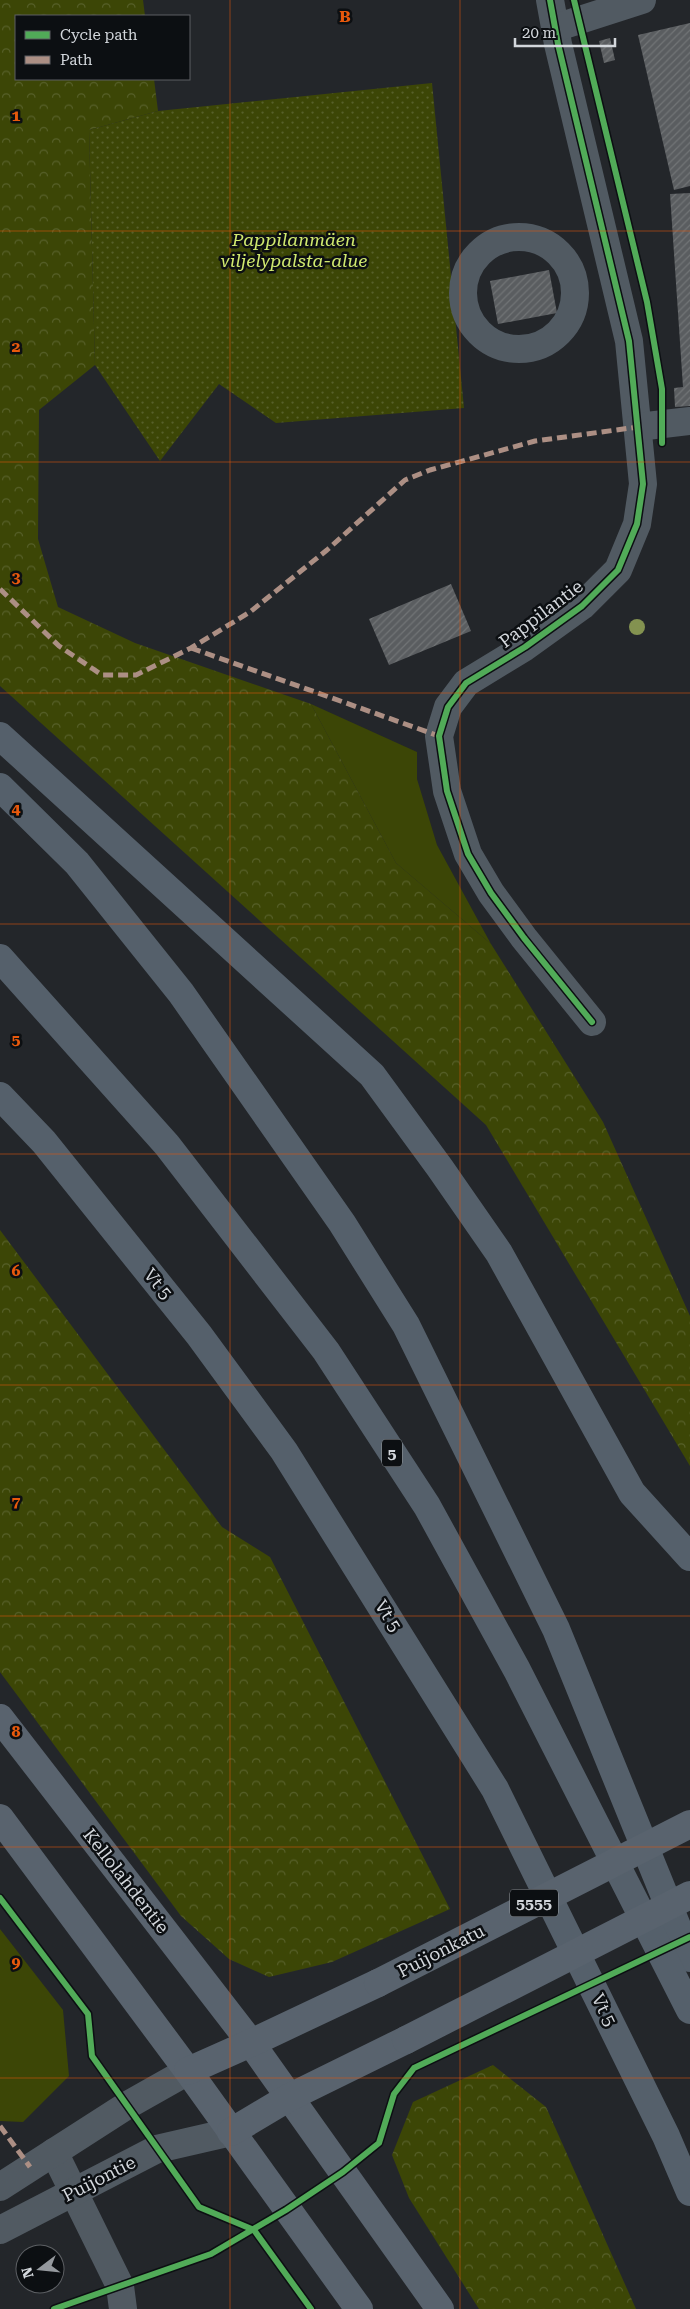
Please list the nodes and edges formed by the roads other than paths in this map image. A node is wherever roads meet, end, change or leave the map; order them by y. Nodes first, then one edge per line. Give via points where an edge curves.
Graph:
1 (550, 0) edge
2 (642, 0) edge
3 (555, 28) junction
4 (615, 280) junction
5 (575, 286) junction
6 (690, 421) edge
7 (638, 427) junction
8 (0, 736) edge
9 (0, 787) edge
10 (0, 958) edge
11 (592, 1022) dead end
12 (0, 1096) edge
13 (0, 1111) edge
14 (44, 1142) junction
15 (690, 1558) edge
16 (0, 1718) edge
17 (0, 1818) edge
18 (690, 1824) edge
19 (690, 1896) edge
20 (690, 1958) edge
21 (690, 2010) edge
22 (251, 2043) junction
23 (188, 2071) junction
24 (288, 2098) junction
25 (231, 2132) junction
26 (54, 2152) junction
27 (0, 2188) edge
28 (75, 2192) junction
29 (690, 2192) edge
30 (0, 2230) edge
31 (123, 2309) edge
32 (359, 2309) edge
33 (440, 2309) edge

1 - 3 street, Pappilantie
2 - 3 street
3 - 4 street, Pappilantie
4 - 5 street
4 - 7 street, Pappilantie via 630,341
5 - 5 street via 570,269 560,254 529,238 511,237 480,253 468,268 463,286 464,306 471,323 484,337 500,346 519,350 538,346 554,337 567,323 574,306
6 - 7 street
7 - 11 street, Pappilantie via 643,484 637,524 618,570 582,606 525,647 466,683 448,707 439,736 447,791 468,854 491,893
8 - 15 highway via 372,1075 498,1253 632,1493
9 - 20 highway via 77,864 181,993 342,1223 406,1325 556,1629
10 - 21 highway, 5 via 167,1145 326,1351 427,1506 517,1670
12 - 14 highway, Vt 5
13 - 14 highway
14 - 29 highway, Vt 5 via 199,1335 284,1451 358,1566 494,1789 666,2136
16 - 22 main road, Kellolahdentie
17 - 23 main road
18 - 22 main road, Puijonkatu / 5555, bridge via 378,1983
19 - 24 main road, bridge
22 - 23 main road, Puijonkatu / 5555
22 - 24 main road, Kellolahdentie
23 - 25 main road
23 - 26 street, 5555
24 - 25 main road
24 - 33 main road, Kellolahdentie
25 - 28 street, Puijontie via 157,2149
25 - 32 main road
26 - 27 street, 5555
26 - 28 street
28 - 30 street, Puijontie
28 - 31 street via 120,2286

